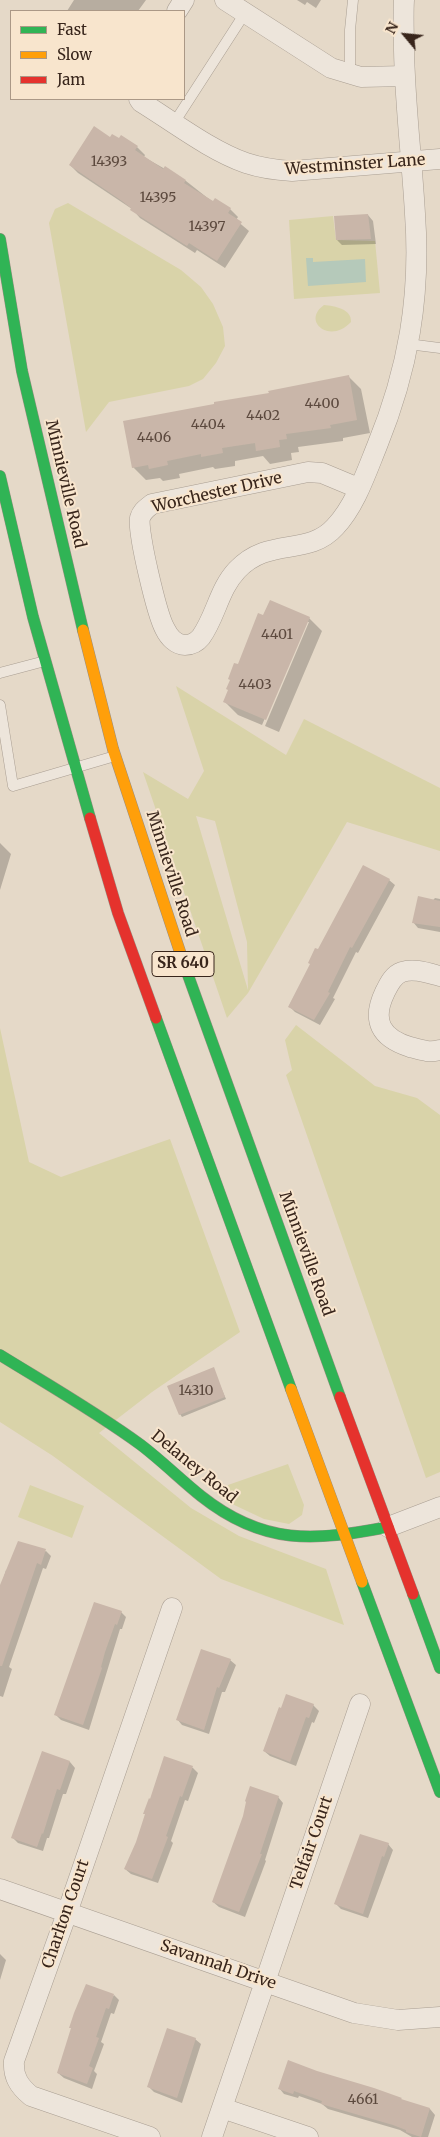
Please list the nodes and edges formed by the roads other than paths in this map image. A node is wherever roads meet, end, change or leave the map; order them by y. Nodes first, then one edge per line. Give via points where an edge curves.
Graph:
1 (225, 0) edge
2 (353, 0) edge
3 (404, 0) edge
4 (245, 12) junction
5 (350, 75) junction
6 (405, 76) junction
7 (141, 100) edge
8 (174, 123) junction
9 (440, 159) edge
10 (411, 162) junction
11 (0, 239) edge
12 (408, 344) junction
13 (440, 348) edge
14 (0, 476) edge
15 (358, 488) junction
16 (45, 661) junction
17 (0, 673) edge
18 (0, 705) edge
19 (116, 756) junction
20 (75, 768) junction
21 (440, 976) edge
22 (440, 1050) edge
23 (0, 1355) edge
24 (440, 1507) edge
25 (388, 1527) junction
26 (346, 1536) junction
27 (172, 1608) dead end
28 (440, 1668) edge
29 (360, 1704) dead end
30 (440, 1792) edge
31 (0, 1889) edge
32 (68, 1912) junction
33 (265, 1982) junction
34 (440, 2017) edge
35 (222, 2108) junction
36 (150, 2137) edge
37 (212, 2137) edge
38 (308, 2137) edge

1 - 4 street
2 - 5 lane
3 - 6 street, Worchester Drive
4 - 5 street via 331,68
4 - 8 lane
5 - 6 street via 376,78
6 - 10 street, Worchester Drive
7 - 8 street, Westminster Lane
8 - 10 street, Westminster Lane via 222,152 268,169 292,171
9 - 10 street, Westminster Lane
10 - 12 street, Worchester Drive via 416,243 415,288
11 - 19 main road, Minnieville Road / SR 640 via 22,371 72,588
12 - 13 lane
12 - 15 street, Worchester Drive via 395,400
14 - 16 main road, SR 640
15 - 15 street, Worchester Drive via 345,515 319,540 271,549 242,564 221,593 200,640 187,645 170,638 156,605 139,525 144,510 152,504 308,472 322,473
16 - 17 lane
16 - 20 main road, SR 640
18 - 20 lane via 13,786
19 - 20 lane
19 - 25 main road, Minnieville Road / SR 640 via 212,1046
20 - 26 main road, SR 640 via 118,913 148,999
21 - 22 street via 413,970 398,974 389,983 378,1012 381,1026 390,1039 425,1052
23 - 26 main road, Delaney Road via 144,1446 212,1505 244,1524 270,1534 294,1538
24 - 25 street
25 - 26 main road, Delaney Road
25 - 28 main road, Minnieville Road / SR 640
26 - 30 main road, SR 640
27 - 32 street, Charlton Court
29 - 33 street, Telfair Court
31 - 32 street, Savannah Drive
32 - 33 street, Savannah Drive
32 - 36 street, Charlton Court via 14,2061 16,2079 31,2096
33 - 34 street, Savannah Drive via 354,2013 398,2020
33 - 35 street
35 - 37 street
35 - 38 street

